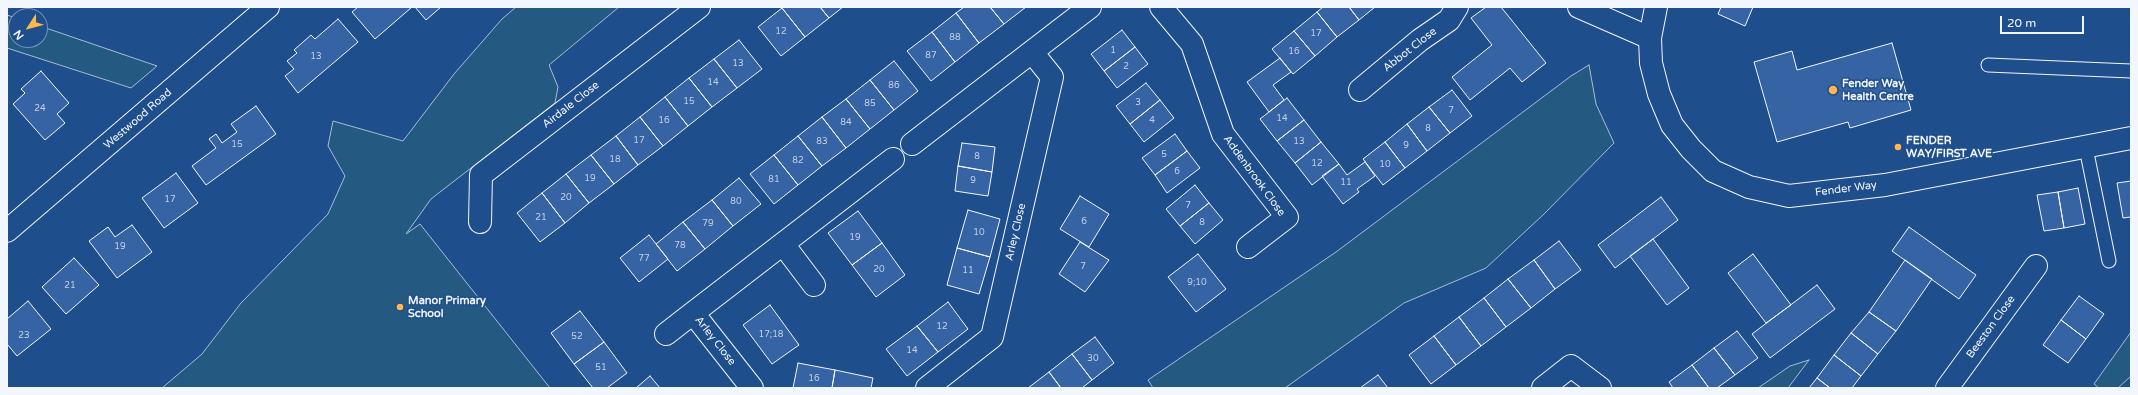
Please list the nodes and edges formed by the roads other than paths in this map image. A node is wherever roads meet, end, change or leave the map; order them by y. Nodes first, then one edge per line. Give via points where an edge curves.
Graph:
1 (268, 7) edge
2 (699, 7) edge
3 (1090, 7) edge
4 (1161, 7) edge
5 (1457, 7) edge
6 (1579, 7) edge
7 (1656, 7) edge
8 (1650, 38) junction
9 (1032, 52) junction
10 (1988, 65) dead end
11 (2131, 71) edge
12 (1360, 90) dead end
13 (2131, 138) edge
14 (912, 144) dead end
15 (2086, 148) junction
16 (893, 159) dead end
17 (480, 222) dead end
18 (7, 231) edge
19 (783, 244) junction
20 (1248, 247) dead end
21 (2109, 261) dead end
22 (2036, 266) dead end
23 (814, 285) dead end
24 (693, 313) junction
25 (666, 334) dead end
26 (752, 388) edge
27 (927, 388) edge
28 (1543, 388) edge
29 (1600, 388) edge
30 (1946, 388) edge

1 - 18 street, Westwood Road
2 - 17 street, Airdale Close via 481,175
3 - 9 street
4 - 20 street, Addenbrook Close via 1192,44 1223,134 1287,217
5 - 12 street, Abbot Close via 1449,20 1420,40
6 - 8 street
7 - 8 street, Fender Way
8 - 15 street, Fender Way via 1651,63 1659,94 1672,125 1713,171 1749,187 1789,196 1885,185
9 - 14 street
9 - 27 street, Arley Close via 1052,77 992,337
10 - 11 lane
13 - 15 street, Fender Way
15 - 21 lane
16 - 19 street, Arley Close
19 - 23 street
19 - 24 street, Arley Close
22 - 30 street, Beeston Close
24 - 25 street, Arley Close
24 - 26 street, Arley Close
28 - 29 street via 1572,366

